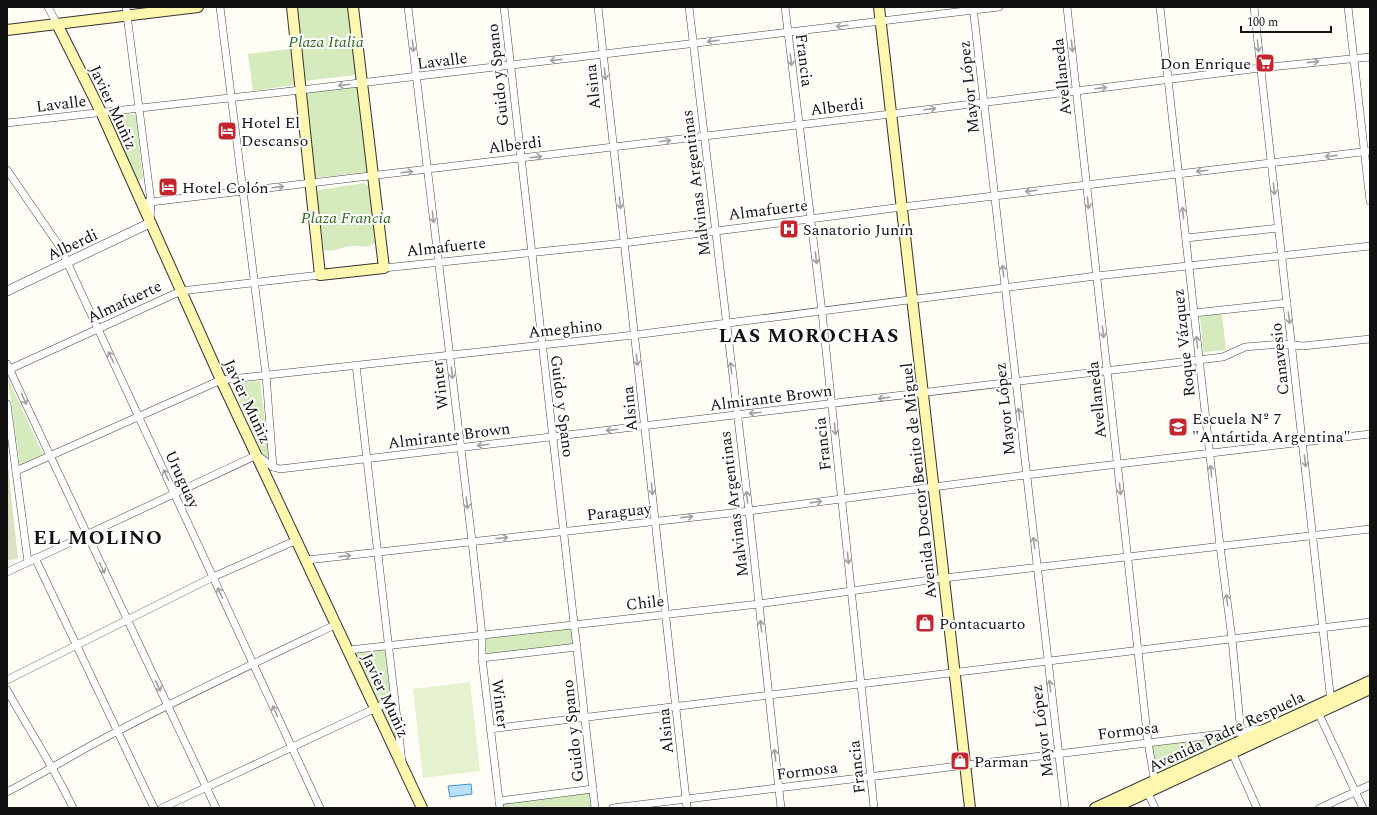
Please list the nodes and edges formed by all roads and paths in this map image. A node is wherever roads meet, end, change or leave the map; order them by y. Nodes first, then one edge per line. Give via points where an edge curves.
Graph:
1 (48, 7) edge
2 (198, 7) edge
3 (220, 7) edge
4 (292, 7) edge
5 (354, 7) edge
6 (408, 7) edge
7 (504, 7) edge
8 (598, 7) edge
9 (689, 7) edge
10 (785, 7) edge
11 (879, 7) edge
12 (999, 7) edge
13 (1068, 7) edge
14 (1160, 7) edge
15 (1254, 7) edge
16 (1348, 7) edge
17 (973, 9) edge
18 (126, 11) edge
19 (881, 22) junction
20 (57, 24) junction
21 (7, 30) edge
22 (788, 33) junction
23 (693, 44) junction
24 (603, 54) junction
25 (1370, 56) edge
26 (1354, 58) junction
27 (510, 66) junction
28 (1260, 68) junction
29 (416, 77) junction
30 (1168, 79) junction
31 (362, 83) junction
32 (301, 90) junction
33 (1076, 91) junction
34 (231, 98) junction
35 (983, 102) junction
36 (139, 108) junction
37 (101, 112) junction
38 (891, 114) junction
39 (7, 123) edge
40 (799, 125) junction
41 (704, 137) junction
42 (613, 147) junction
43 (1367, 152) edge
44 (521, 158) junction
45 (1271, 162) junction
46 (7, 170) edge
47 (428, 170) junction
48 (1178, 174) junction
49 (374, 176) junction
50 (310, 184) junction
51 (1086, 185) junction
52 (243, 192) junction
53 (994, 196) junction
54 (1370, 201) edge
55 (147, 202) junction
56 (902, 207) junction
57 (811, 219) junction
58 (150, 223) junction
59 (1279, 228) junction
60 (715, 232) junction
61 (1186, 238) junction
62 (624, 243) junction
63 (1370, 246) edge
64 (531, 253) junction
65 (1282, 256) junction
66 (67, 262) junction
67 (439, 262) junction
68 (1189, 266) junction
69 (384, 268) junction
70 (320, 275) junction
71 (1096, 276) junction
72 (255, 282) junction
73 (1005, 288) junction
74 (7, 291) edge
75 (181, 291) junction
76 (912, 299) junction
77 (1287, 303) junction
78 (822, 312) junction
79 (1194, 313) junction
80 (726, 324) junction
81 (99, 330) junction
82 (634, 335) junction
83 (1370, 339) edge
84 (541, 344) junction
85 (1292, 344) junction
86 (450, 354) junction
87 (1199, 359) junction
88 (356, 365) junction
89 (8, 367) edge
90 (1107, 370) junction
91 (266, 375) junction
92 (221, 380) junction
93 (1015, 382) junction
94 (923, 393) junction
95 (7, 404) edge
96 (832, 404) junction
97 (737, 415) junction
98 (139, 416) junction
99 (645, 426) junction
100 (1370, 434) edge
101 (552, 437) junction
102 (1302, 442) junction
103 (461, 448) junction
104 (1210, 453) junction
105 (257, 455) junction
106 (50, 456) junction
107 (367, 458) junction
108 (1117, 464) junction
109 (273, 467) junction
110 (16, 471) junction
111 (1026, 475) junction
112 (934, 486) junction
113 (174, 494) junction
114 (842, 498) junction
115 (749, 511) junction
116 (655, 521) junction
117 (1370, 529) edge
118 (564, 531) junction
119 (87, 534) junction
120 (1313, 535) junction
121 (297, 540) junction
122 (472, 541) junction
123 (1220, 546) junction
124 (378, 552) junction
125 (1128, 557) junction
126 (35, 558) junction
127 (307, 560) junction
128 (28, 562) junction
129 (1036, 567) junction
130 (7, 572) edge
131 (213, 577) junction
132 (944, 578) junction
133 (851, 591) junction
134 (759, 604) junction
135 (666, 614) junction
136 (127, 620) junction
137 (1370, 622) edge
138 (337, 624) junction
139 (574, 624) junction
140 (1322, 628) junction
141 (482, 635) junction
142 (1232, 639) junction
143 (76, 645) junction
144 (389, 646) junction
145 (577, 647) junction
146 (349, 650) junction
147 (1138, 650) junction
148 (482, 658) junction
149 (1047, 660) junction
150 (253, 664) junction
151 (954, 672) junction
152 (7, 680) edge
153 (1370, 680) edge
154 (861, 683) junction
155 (1370, 689) edge
156 (7, 690) edge
157 (768, 694) junction
158 (395, 699) junction
159 (1331, 703) junction
160 (168, 706) junction
161 (676, 706) junction
162 (375, 708) junction
163 (1317, 710) junction
164 (585, 717) junction
165 (490, 729) junction
166 (117, 731) junction
167 (1241, 740) junction
168 (1148, 742) junction
169 (291, 747) junction
170 (1231, 749) junction
171 (1057, 753) junction
172 (965, 764) junction
173 (52, 767) junction
174 (403, 768) junction
175 (871, 776) junction
176 (1370, 785) edge
177 (206, 787) junction
178 (778, 787) junction
179 (1150, 787) junction
180 (593, 789) junction
181 (7, 792) edge
182 (1355, 792) junction
183 (686, 799) junction
184 (499, 804) edge
185 (73, 808) edge
186 (154, 808) edge
187 (162, 808) edge
188 (216, 808) edge
189 (320, 808) edge
190 (422, 808) edge
191 (595, 808) edge
192 (613, 808) edge
193 (688, 808) edge
194 (781, 808) edge
195 (874, 808) edge
196 (970, 808) edge
197 (1065, 808) edge
198 (1095, 808) edge
199 (1114, 808) edge
200 (1155, 808) edge
201 (1256, 808) edge
202 (1320, 808) edge
203 (1362, 808) edge

1 - 20 street, Javier Muñiz
2 - 18 main road
3 - 34 street
4 - 32 main road
5 - 31 main road
6 -> 29 street, Winter
7 - 27 street, Guido y Spano
8 - 24 street, Alsina
9 - 23 street, Malvinas Argentinas
10 - 22 street, Francia
11 - 19 main road, Avenida Doctor Benito de Miguel
12 - 17 street, Lavalle
13 -> 33 street, Avellaneda
14 - 30 street, Roque Vázquez
15 -> 28 street, Canavesio
16 - 26 street
17 - 19 street, Lavalle
17 - 35 street, Mayor López
18 - 20 main road
18 - 36 street
19 -> 22 street, Lavalle
19 - 38 main road, Avenida Doctor Benito de Miguel
20 - 21 main road
20 - 37 main road, Javier Muñiz
22 -> 23 street, Lavalle
22 -> 40 street, Francia
23 - 24 street, Lavalle
23 - 41 street, Malvinas Argentinas
24 -> 27 street, Lavalle
24 -> 42 street, Alsina
25 - 26 street, Alberdi
28 -> 26 street, Alberdi
26 - 43 street
27 - 29 street, Lavalle
27 - 44 street, Guido y Spano
28 - 30 street, Alberdi
28 - 45 street, Canavesio
29 - 31 street, Lavalle
29 - 47 street, Winter
33 -> 30 street, Alberdi
30 - 48 street, Roque Vázquez
31 -> 32 street, Lavalle
31 - 49 main road
32 - 34 street, Lavalle
32 - 50 main road
33 - 35 street, Alberdi
33 - 51 street, Avellaneda
34 - 36 street, Lavalle
34 - 52 street
38 -> 35 street, Alberdi
35 - 53 street, Mayor López
36 - 37 street, Lavalle
36 - 55 street
37 - 39 street, Lavalle
37 - 55 main road, Javier Muñiz
38 - 40 street, Alberdi
38 - 56 main road, Avenida Doctor Benito de Miguel
40 - 41 street, Alberdi
40 - 57 street, Francia
42 -> 41 street, Alberdi
41 - 60 street, Malvinas Argentinas
44 -> 42 street, Alberdi
42 -> 62 street, Alsina
43 -> 45 street, Almafuerte
43 - 54 street
44 - 47 street, Alberdi
44 - 64 street, Guido y Spano
45 -> 48 street, Almafuerte
45 -> 59 street, Canavesio
46 - 66 street, Uruguay via 56,241
49 -> 47 street, Alberdi
47 -> 67 street, Winter
48 - 51 street, Almafuerte
61 -> 48 street, Roque Vázquez
49 - 50 street, Alberdi
49 - 69 main road
52 -> 50 street, Alberdi
50 - 70 main road
51 -> 53 street, Almafuerte
51 -> 71 street, Avellaneda
52 - 55 street, Alberdi
52 - 72 street
53 - 56 street, Almafuerte
73 -> 53 street, Mayor López
55 - 58 main road, Javier Muñiz
56 - 57 street, Almafuerte
56 - 76 main road, Avenida Doctor Benito de Miguel
57 - 60 street, Almafuerte
57 -> 78 street, Francia
58 - 66 street, Alberdi
58 - 75 main road, Javier Muñiz
59 - 61 street
59 - 65 street, Canavesio
60 - 62 street, Almafuerte
60 - 80 street, Malvinas Argentinas
61 - 68 street, Roque Vázquez
62 - 64 street, Almafuerte
62 - 82 street, Alsina
63 - 65 street, Ameghino
64 - 67 street, Almafuerte
64 - 84 street, Guido y Spano
65 - 68 street, Ameghino
65 - 77 street, Canavesio
66 - 74 street, Alberdi
66 - 81 street, Uruguay
67 - 69 street, Almafuerte
67 - 86 street, Winter
68 - 71 street, Ameghino
68 - 79 street, Roque Vázquez
69 - 70 main road, Almafuerte
70 - 72 street, Almafuerte
71 - 73 street, Ameghino
71 -> 90 street, Avellaneda
72 - 75 street, Almafuerte
72 - 91 street
73 - 76 street, Ameghino
73 - 93 street, Mayor López
75 - 81 street, Almafuerte
75 - 92 main road, Javier Muñiz
76 - 78 street, Ameghino
76 - 94 main road, Avenida Doctor Benito de Miguel
77 - 79 street
77 -> 85 street, Canavesio
78 - 80 street, Ameghino
78 - 96 street, Francia
87 -> 79 street, Roque Vázquez
80 - 82 street, Ameghino
97 -> 80 street, Malvinas Argentinas
81 - 89 street, Almafuerte
98 -> 81 street, Uruguay
82 - 84 street, Ameghino
82 -> 99 street, Alsina
83 - 85 street, Almirante Brown via 1303,346
84 - 86 street, Ameghino
84 - 101 street, Guido y Spano
85 - 87 street, Almirante Brown via 1245,347 1226,356
85 - 102 street, Canavesio
86 - 88 street, Ameghino
86 -> 103 street, Winter
87 - 90 street, Almirante Brown
87 - 104 street, Roque Vázquez
88 - 91 street, Ameghino
88 - 107 street
89 -> 106 street
90 - 93 street, Almirante Brown
90 - 108 street, Avellaneda
91 - 92 street, Ameghino
91 - 109 street
92 - 98 street, Ameghino
92 - 105 main road, Javier Muñiz
93 - 94 street, Almirante Brown
111 -> 93 street, Mayor López
94 -> 96 street, Almirante Brown
94 - 112 main road, Avenida Doctor Benito de Miguel
95 - 110 street
96 -> 97 street, Almirante Brown
96 -> 114 street, Francia
97 - 99 street, Almirante Brown
115 -> 97 street, Malvinas Argentinas
98 - 106 street, Ameghino
113 -> 98 street, Uruguay
99 -> 101 street, Almirante Brown
99 -> 116 street, Alsina
100 - 102 street, Paraguay
101 -> 103 street, Almirante Brown
101 - 118 street, Guido y Spano
102 - 104 street, Paraguay
102 -> 120 street, Canavesio
103 - 107 street, Almirante Brown
103 -> 122 street, Winter
104 - 108 street, Paraguay
123 -> 104 street, Roque Vázquez
105 - 109 street
105 - 113 street
105 - 121 main road, Javier Muñiz
106 - 110 street, Ameghino
106 - 119 street
107 - 109 street, Almirante Brown via 280,469
107 - 124 street
108 - 111 street, Paraguay
108 -> 125 street, Avellaneda
110 - 128 street
111 - 112 street, Paraguay
129 -> 111 street, Mayor López
112 - 114 street, Paraguay
112 - 132 main road, Avenida Doctor Benito de Miguel
113 - 119 street
113 - 131 street, Uruguay
115 -> 114 street, Paraguay
114 -> 133 street, Francia
116 -> 115 street, Paraguay
115 - 134 street, Malvinas Argentinas
116 - 118 street, Paraguay
116 - 135 street, Alsina
117 - 120 street, Chile
122 -> 118 street, Paraguay
118 - 139 street, Guido y Spano
119 - 126 street
119 -> 136 street
120 - 123 street, Chile
120 - 140 street, Canavesio
121 - 127 main road, Javier Muñiz
121 - 131 street
122 - 124 street, Paraguay
122 - 141 street, Winter
123 - 125 street, Chile
142 -> 123 street, Roque Vázquez
127 -> 124 street, Paraguay
124 - 144 street
125 - 129 street, Chile
125 - 147 street, Avellaneda
126 - 128 street
126 - 143 street
127 - 138 main road, Javier Muñiz
128 - 130 street
129 - 132 street, Chile
129 - 149 street, Mayor López
131 - 136 street
150 -> 131 street, Uruguay
132 - 133 street, Chile
132 - 151 main road, Avenida Doctor Benito de Miguel
133 - 134 street, Chile
133 - 154 street, Francia
134 - 135 street, Chile
157 -> 134 street, Malvinas Argentinas
135 - 139 street, Chile
135 - 161 street, Alsina
136 - 143 street
136 -> 160 street
137 - 140 street
138 - 146 main road, Javier Muñiz
138 - 150 street
139 - 141 street, Chile
139 - 145 street, Guido y Spano
140 - 142 street
140 - 159 street, Canavesio
141 - 144 street, Chile
141 - 148 street, Winter
142 - 147 street
142 - 167 street, Roque Vázquez
143 - 152 street
143 - 166 street
144 - 146 street, Chile
144 - 158 street
145 - 148 street
145 - 164 street, Guido y Spano
146 - 162 main road, Javier Muñiz
147 - 149 street
147 - 168 street, Avellaneda
148 - 165 street, Winter
149 - 151 street
171 -> 149 street, Mayor López
150 - 160 street
169 -> 150 street, Uruguay
151 - 154 street
151 - 172 main road, Avenida Doctor Benito de Miguel
153 - 159 main road, Avenida Padre Respuela
154 - 157 street
154 - 175 street, Francia
155 - 159 main road, Avenida Padre Respuela
156 - 173 street
157 - 161 street
178 -> 157 street, Malvinas Argentinas
158 - 162 street
158 - 174 street
159 - 163 main road, Avenida Padre Respuela
160 - 166 street
160 - 177 street
161 - 164 street
161 - 183 street, Alsina
162 - 169 street
162 - 174 main road, Javier Muñiz
163 - 167 main road, Avenida Padre Respuela
163 - 167 main road, Avenida Padre Respuela
163 - 182 street
164 - 165 street
164 - 180 street, Guido y Spano
165 - 184 street, Winter
166 - 173 street
166 - 186 street
167 - 168 street, Formosa
167 - 170 main road, Avenida Padre Respuela
168 - 171 street, Formosa
168 - 179 street, Avellaneda
169 - 177 street
169 - 189 street, Uruguay
170 - 179 main road, Avenida Padre Respuela
170 - 201 street
171 - 172 street, Formosa
171 - 197 street, Mayor López
172 - 175 street, Formosa
172 - 196 main road, Avenida Doctor Benito de Miguel
173 - 181 street
173 - 185 street
174 - 190 main road, Javier Muñiz
175 - 178 street, Formosa
175 - 195 street, Francia
176 - 182 street
177 - 187 street
177 - 188 street
178 - 183 street, Formosa
178 - 194 street, Malvinas Argentinas
179 - 198 main road, Avenida Padre Respuela
179 - 199 main road, Avenida Padre Respuela
179 - 200 street, Avellaneda
180 - 184 street
180 - 191 street, Guido y Spano
182 - 202 street
182 - 203 street
183 - 192 street, Formosa
183 - 193 street, Alsina

